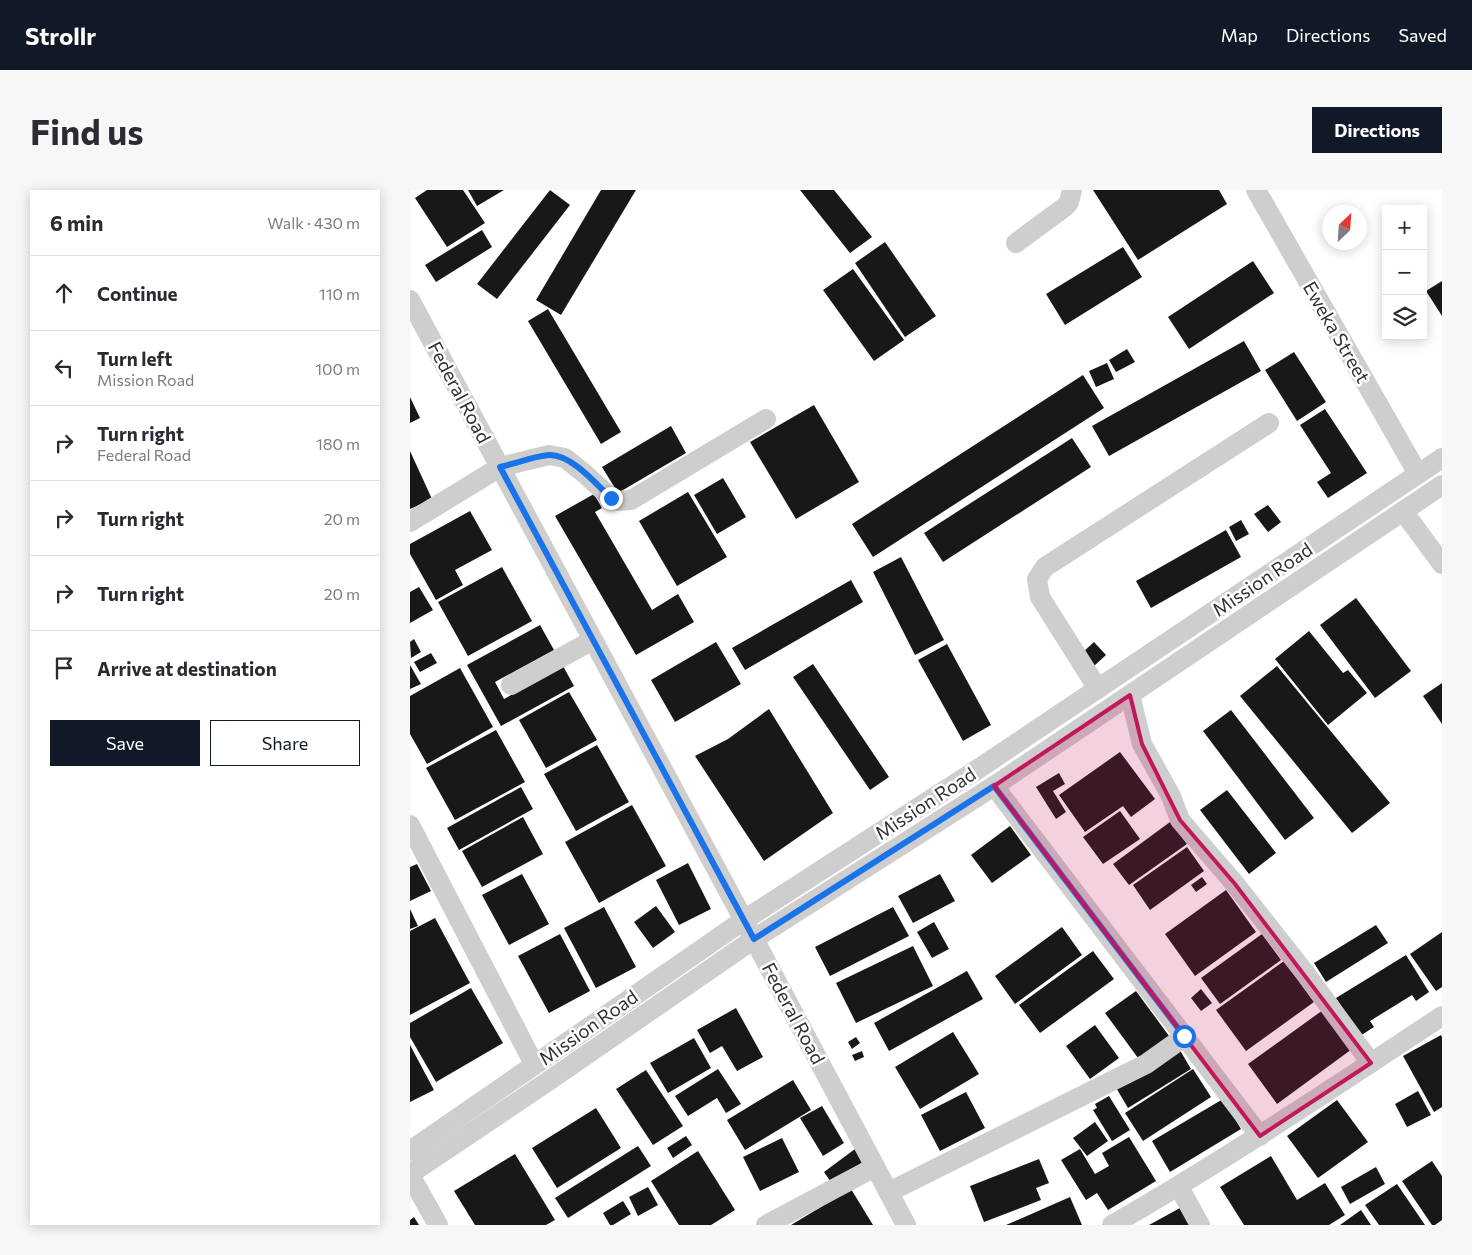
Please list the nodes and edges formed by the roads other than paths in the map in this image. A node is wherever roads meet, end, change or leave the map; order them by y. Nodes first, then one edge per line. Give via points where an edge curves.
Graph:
1 (1072, 190) edge
2 (1256, 190) edge
3 (1016, 243) dead end
4 (410, 300) edge
5 (766, 419) dead end
6 (1269, 423) dead end
7 (1442, 458) edge
8 (500, 467) junction
9 (1418, 474) junction
10 (1442, 485) edge
11 (1403, 511) junction
12 (410, 522) edge
13 (1442, 564) edge
14 (593, 640) junction
15 (511, 685) dead end
16 (1098, 689) junction
17 (1130, 695) junction
18 (994, 786) junction
19 (410, 825) edge
20 (744, 920) junction
21 (754, 939) junction
22 (1442, 1016) edge
23 (1184, 1036) junction
24 (1371, 1063) junction
25 (534, 1064) junction
26 (1260, 1136) junction
27 (410, 1151) edge
28 (875, 1167) junction
29 (410, 1174) edge
30 (1179, 1187) junction
31 (889, 1192) junction
32 (438, 1225) edge
33 (766, 1225) edge
34 (906, 1225) edge
35 (1112, 1225) edge
36 (1200, 1225) edge

1 - 3 street via 1066,206
2 - 9 street, Eweka Street
4 - 8 street, Federal Road
5 - 8 street via 631,500 611,498 565,458 549,455
6 - 16 street via 1045,567 1037,579 1040,597
7 - 9 street, Mission Road
8 - 12 street
8 - 14 street, Federal Road
9 - 16 street, Mission Road
10 - 11 street, Mission Road
11 - 13 street
11 - 17 street, Mission Road
14 - 15 street
14 - 20 street, Federal Road
16 - 20 street, Mission Road
17 - 18 street, Mission Road
17 - 24 street via 1142,744 1180,820 1235,884
18 - 21 street, Mission Road
18 - 23 street
19 - 25 street
20 - 21 street, Federal Road
20 - 25 street, Mission Road
21 - 28 street, Federal Road
21 - 29 street, Mission Road
22 - 24 street
23 - 26 street
23 - 31 street via 1146,1064
24 - 26 street
25 - 27 street, Mission Road
26 - 30 street
28 - 31 street, Federal Road
28 - 33 street
29 - 32 street
30 - 35 street
30 - 36 street
31 - 34 street, Federal Road

